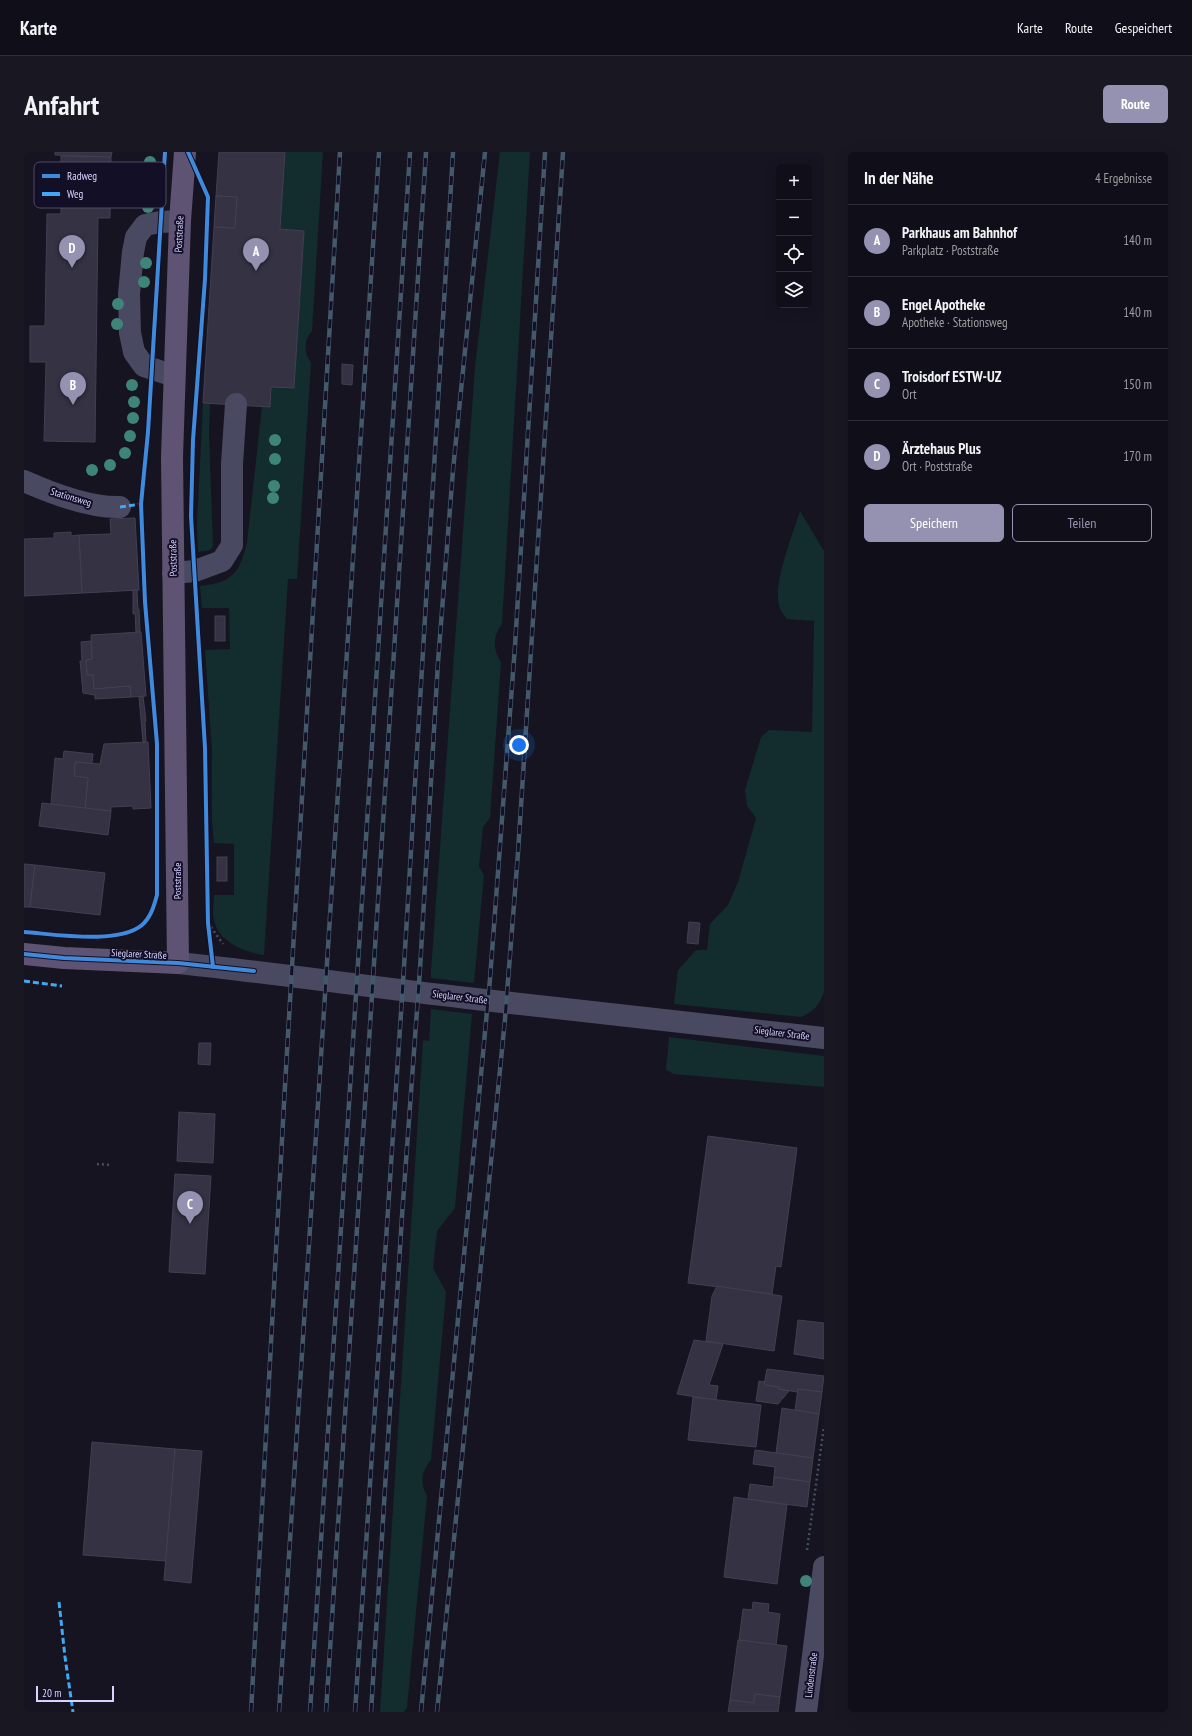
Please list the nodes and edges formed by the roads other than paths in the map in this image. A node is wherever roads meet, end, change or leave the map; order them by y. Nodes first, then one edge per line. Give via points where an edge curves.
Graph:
1 (185, 152) edge
2 (180, 221) junction
3 (174, 376) junction
4 (236, 404) dead end
5 (24, 481) edge
6 (120, 507) dead end
7 (173, 573) junction
8 (24, 954) edge
9 (178, 963) junction
10 (824, 1038) edge
11 (824, 1567) edge
12 (806, 1712) edge

1 - 2 main road, Poststraße
2 - 3 main road, Poststraße
2 - 3 street via 145,225 136,237 129,300 130,333 134,352 144,366
3 - 7 main road, Poststraße
4 - 7 street via 232,464 232,545 222,561 195,571
5 - 6 street, Stationsweg via 106,508
7 - 9 main road, Poststraße
8 - 9 main road, Sieglarer Straße
9 - 10 street, Sieglarer Straße
11 - 12 street, Lindenstraße

